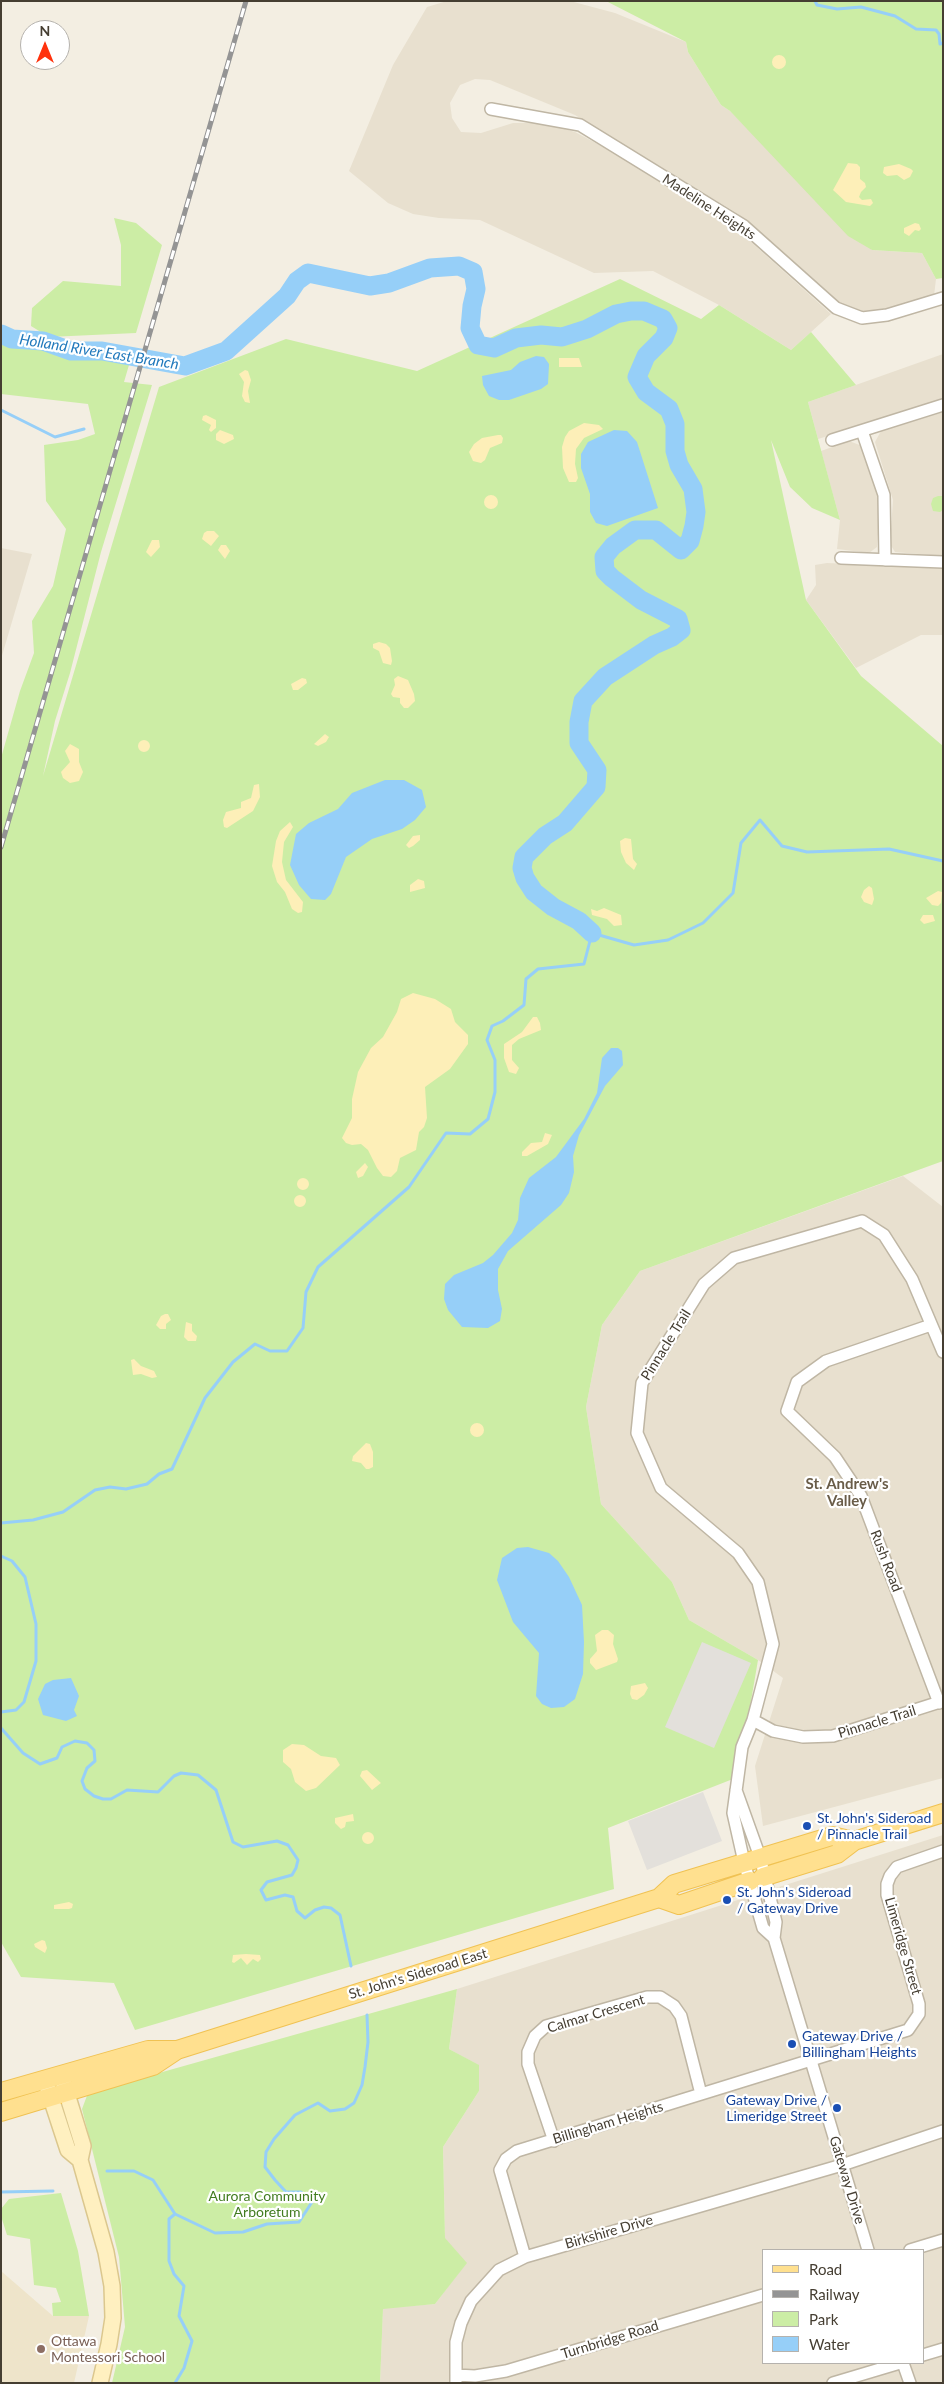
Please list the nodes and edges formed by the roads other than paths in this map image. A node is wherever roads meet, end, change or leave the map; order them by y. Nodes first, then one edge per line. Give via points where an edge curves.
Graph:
1 (491, 109) dead end
2 (943, 298) edge
3 (943, 405) edge
4 (862, 431) junction
5 (832, 440) dead end
6 (840, 558) dead end
7 (885, 560) junction
8 (943, 562) edge
9 (931, 1325) junction
10 (943, 1352) edge
11 (941, 1702) edge
12 (753, 1720) junction
13 (736, 1790) junction
14 (943, 1813) edge
15 (854, 1841) junction
16 (943, 1851) edge
17 (752, 1860) junction
18 (756, 1879) junction
19 (659, 1898) junction
20 (177, 2050) junction
21 (810, 2059) junction
22 (46, 2079) junction
23 (1, 2092) edge
24 (701, 2094) junction
25 (52, 2097) junction
26 (1, 2112) edge
27 (943, 2131) edge
28 (554, 2140) junction
29 (842, 2165) junction
30 (943, 2240) edge
31 (868, 2249) edge
32 (913, 2249) edge
33 (525, 2257) junction
34 (762, 2295) edge
35 (943, 2349) edge
36 (924, 2355) edge
37 (897, 2364) edge
38 (904, 2364) edge
39 (456, 2379) edge
40 (100, 2383) edge
41 (833, 2383) edge
42 (910, 2383) edge

1 - 2 street, Madeline Heights via 580,125 744,226 836,308 862,318 887,315
3 - 4 street
4 - 5 street
4 - 7 street via 884,495
6 - 7 street
7 - 8 street
9 - 10 street, Pinnacle Trail
9 - 11 street, Rush Road via 826,1361 797,1382 787,1410 836,1457 861,1496
9 - 12 street, Pinnacle Trail via 912,1279 884,1235 862,1221 734,1258 704,1284 642,1383 636,1433 661,1488 738,1553 758,1582 773,1644
11 - 12 street, Pinnacle Trail via 833,1736 803,1737 773,1731
12 - 13 street, Pinnacle Trail via 742,1747
13 - 17 street, Pinnacle Trail
13 - 17 street, Pinnacle Trail via 733,1813
14 - 15 main road, St. John's Sideroad East
15 - 17 main road, St. John's Sideroad East via 832,1836
15 - 18 main road, St. John's Sideroad East via 837,1854
16 - 21 street, Limeridge Street via 897,1867 887,1884 887,1895 919,2004 919,2014 914,2023 908,2030
17 - 18 street, Pinnacle Trail
17 - 18 street, Gateway Drive
17 - 19 main road, St. John's Sideroad East via 674,1884
18 - 19 main road, St. John's Sideroad East via 679,1905
18 - 21 street, Gateway Drive via 763,1928 774,1938
19 - 20 main road, St. John's Sideroad East
20 - 22 main road, St. John's Sideroad East via 148,2050
20 - 25 main road, St. John's Sideroad East via 153,2066
21 - 24 street, Billingham Heights
21 - 29 street, Gateway Drive
22 - 23 main road, St. John's Sideroad East
22 - 25 main road
24 - 28 street, Billingham Heights
24 - 28 street, Calmar Crescent via 681,2016 674,2006 660,1997 647,1997 546,2026 535,2036 528,2052 528,2064
25 - 26 main road, St. John's Sideroad East
25 - 40 main road via 68,2150 80,2160 106,2252 112,2286 113,2318
27 - 29 street, Birkshire Drive
28 - 33 street, Billingham Heights via 517,2151 506,2159 500,2170
29 - 31 street, Gateway Drive
29 - 33 street, Birkshire Drive
30 - 32 street
33 - 39 street, Birkshire Drive via 499,2270 470,2301 456,2342
34 - 39 street, Turnbridge Road via 506,2371
35 - 36 street
37 - 41 street
38 - 42 street

